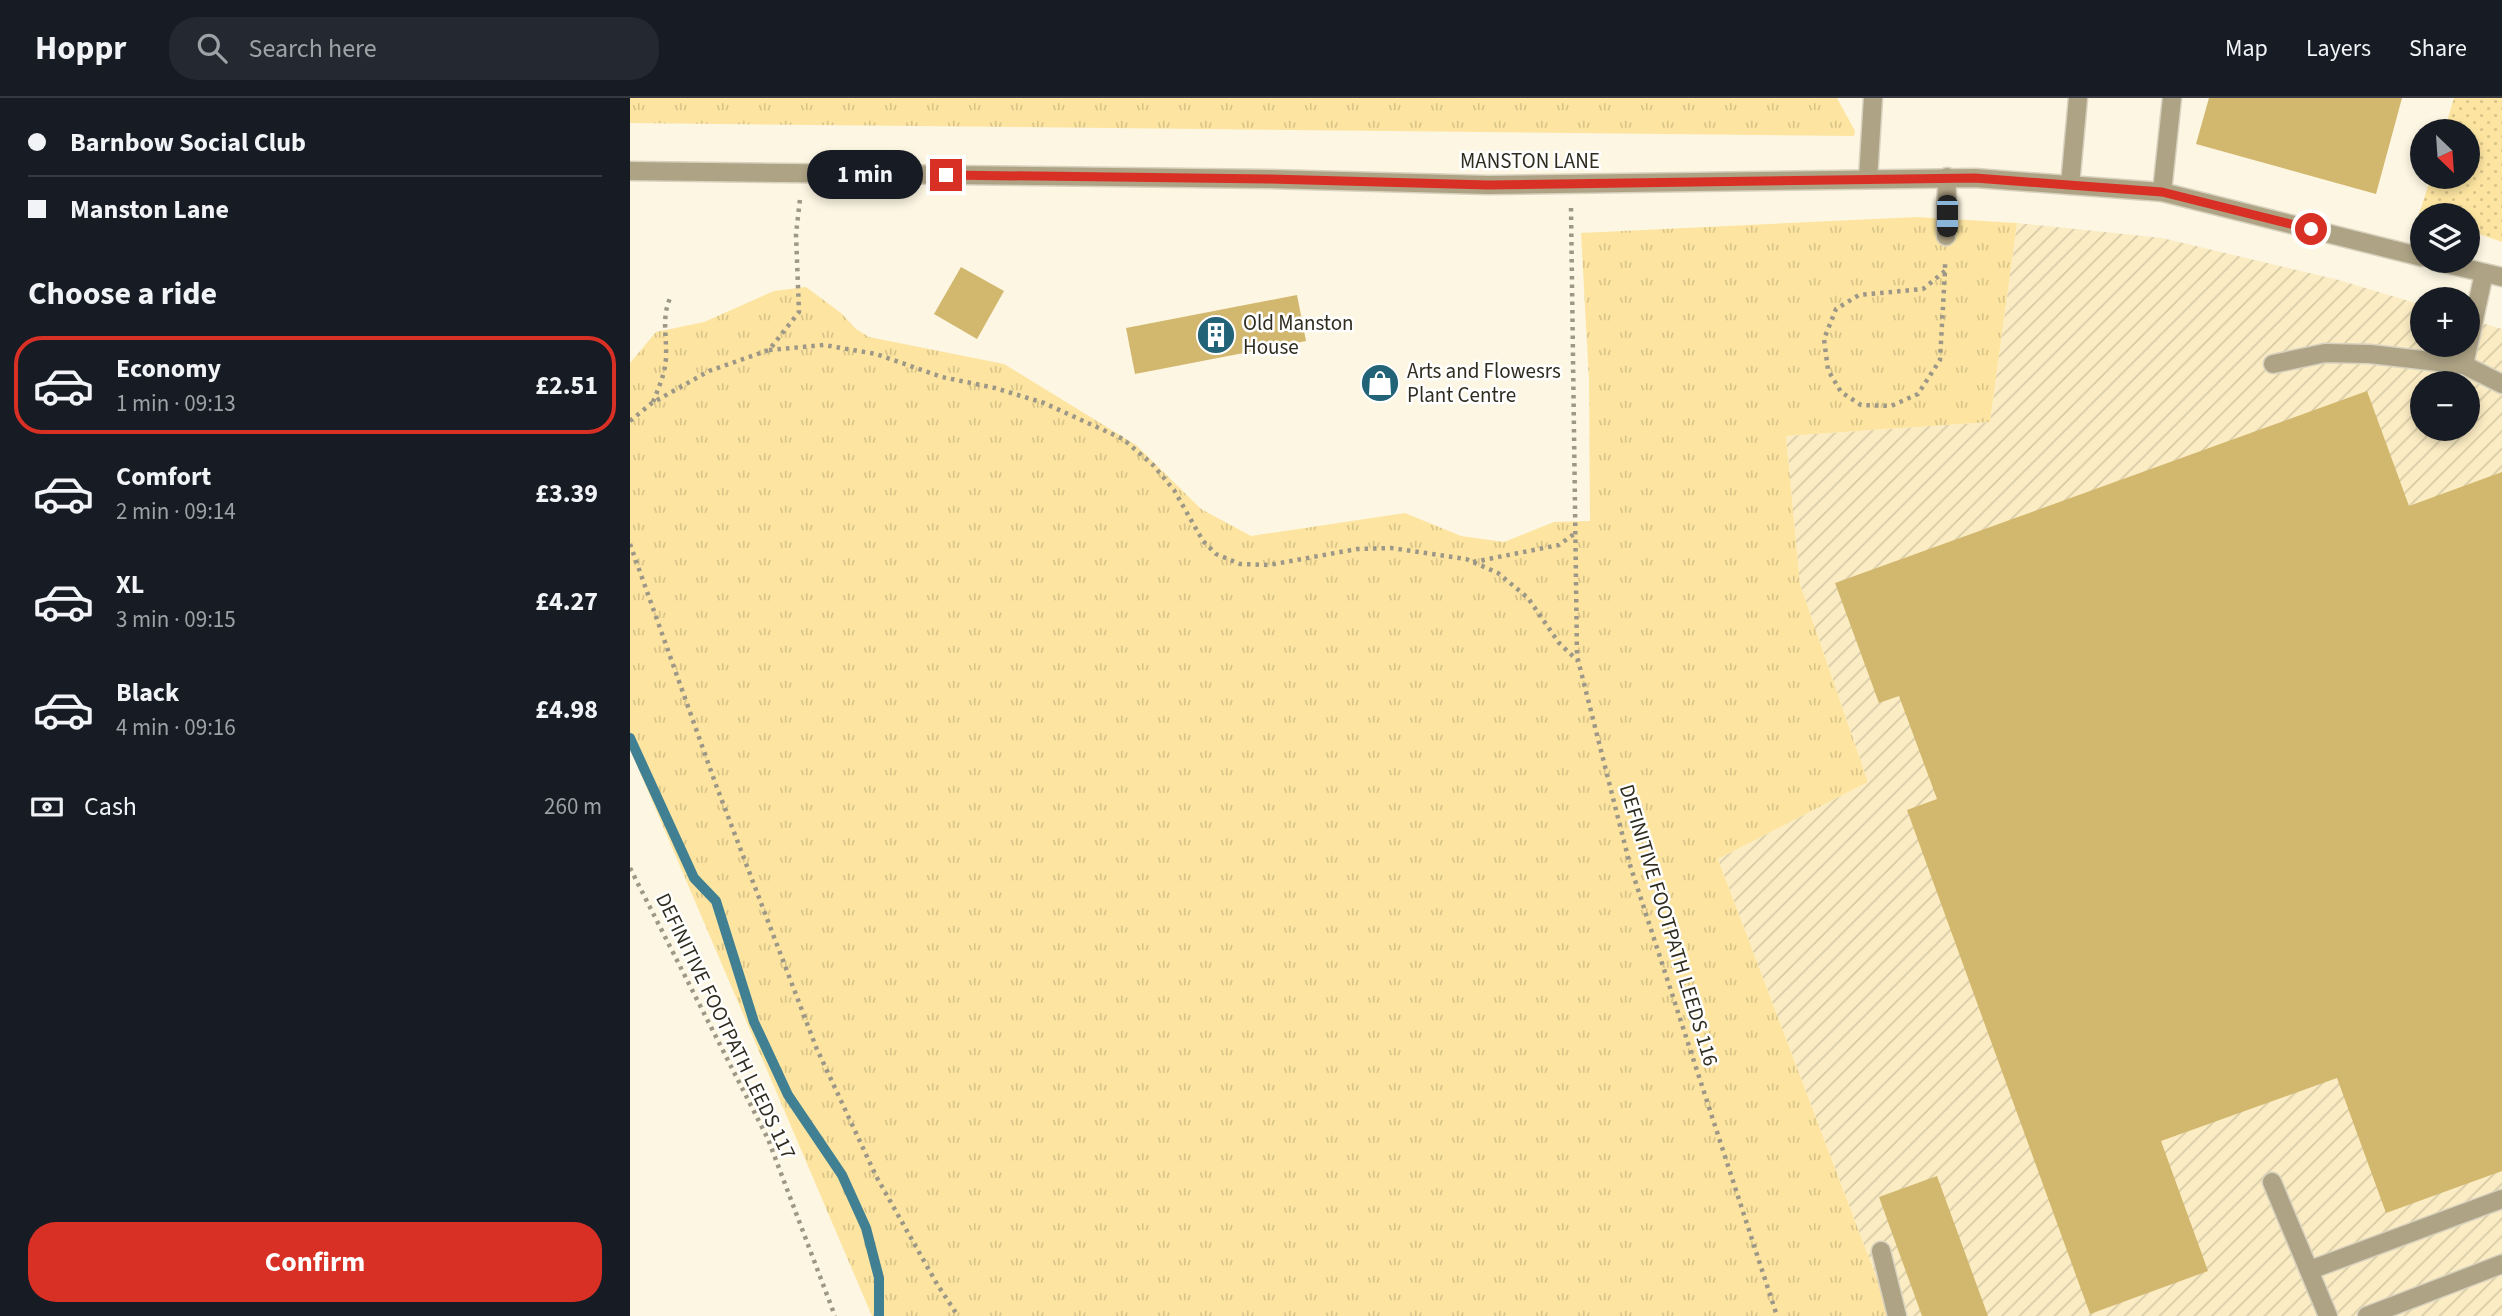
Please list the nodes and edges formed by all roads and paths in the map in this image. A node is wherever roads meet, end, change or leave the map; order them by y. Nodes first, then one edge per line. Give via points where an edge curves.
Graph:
1 (1873, 98) edge
2 (2078, 98) edge
3 (2172, 98) edge
4 (630, 172) edge
5 (801, 174) junction
6 (1947, 177) junction
7 (1868, 178) junction
8 (2070, 184) junction
9 (1570, 185) junction
10 (2162, 192) junction
11 (1947, 236) joint
12 (2410, 254) edge
13 (1945, 271) junction
14 (2480, 272) edge
15 (2484, 273) junction
16 (2502, 277) edge
17 (671, 296) dead end
18 (769, 350) junction
19 (2273, 364) dead end
20 (2464, 365) junction
21 (2502, 384) edge
22 (652, 403) junction
23 (630, 421) edge
24 (1575, 533) junction
25 (630, 544) edge
26 (1472, 562) junction
27 (1578, 661) junction
28 (630, 868) edge
29 (2272, 1182) dead end
30 (2502, 1199) edge
31 (1881, 1251) dead end
32 (2502, 1264) edge
33 (2310, 1270) junction
34 (835, 1316) edge
35 (958, 1316) edge
36 (1777, 1316) edge
37 (1897, 1316) edge
38 (2328, 1316) edge
39 (2367, 1316) edge

1 - 7 street
2 - 8 street
3 - 10 street
4 - 5 street, MANSTON LANE
5 - 9 street, MANSTON LANE
5 - 18 path via 796,234 799,312
6 - 7 street, MANSTON LANE
6 - 8 street, MANSTON LANE
6 - 11 street
7 - 9 street, MANSTON LANE
8 - 10 street, MANSTON LANE
9 - 24 path, DEFINITIVE FOOTPATH LEEDS 116
10 - 12 street, MANSTON LANE
11 - 13 path
13 - 13 path via 1940,360 1918,394 1891,406 1861,405 1841,392 1828,370 1824,338 1836,309 1859,295 1923,289
14 - 15 street
15 - 16 street
15 - 20 street
17 - 22 path via 665,309 663,379
18 - 22 path via 709,371
18 - 26 path via 824,345 876,354 1045,404 1123,439 1174,490 1203,541 1216,554 1240,564 1269,565 1357,549 1391,548
19 - 20 street via 2325,353
20 - 21 street
22 - 23 path
24 - 26 path via 1559,545
24 - 27 path, DEFINITIVE FOOTPATH LEEDS 116
25 - 35 path via 816,1047 876,1176
26 - 27 path via 1499,573 1528,598 1559,643
27 - 36 path, DEFINITIVE FOOTPATH LEEDS 116 via 1630,864
28 - 34 path, DEFINITIVE FOOTPATH LEEDS 117 via 768,1139
29 - 33 street
30 - 33 street
31 - 37 street
32 - 39 street
33 - 38 street

